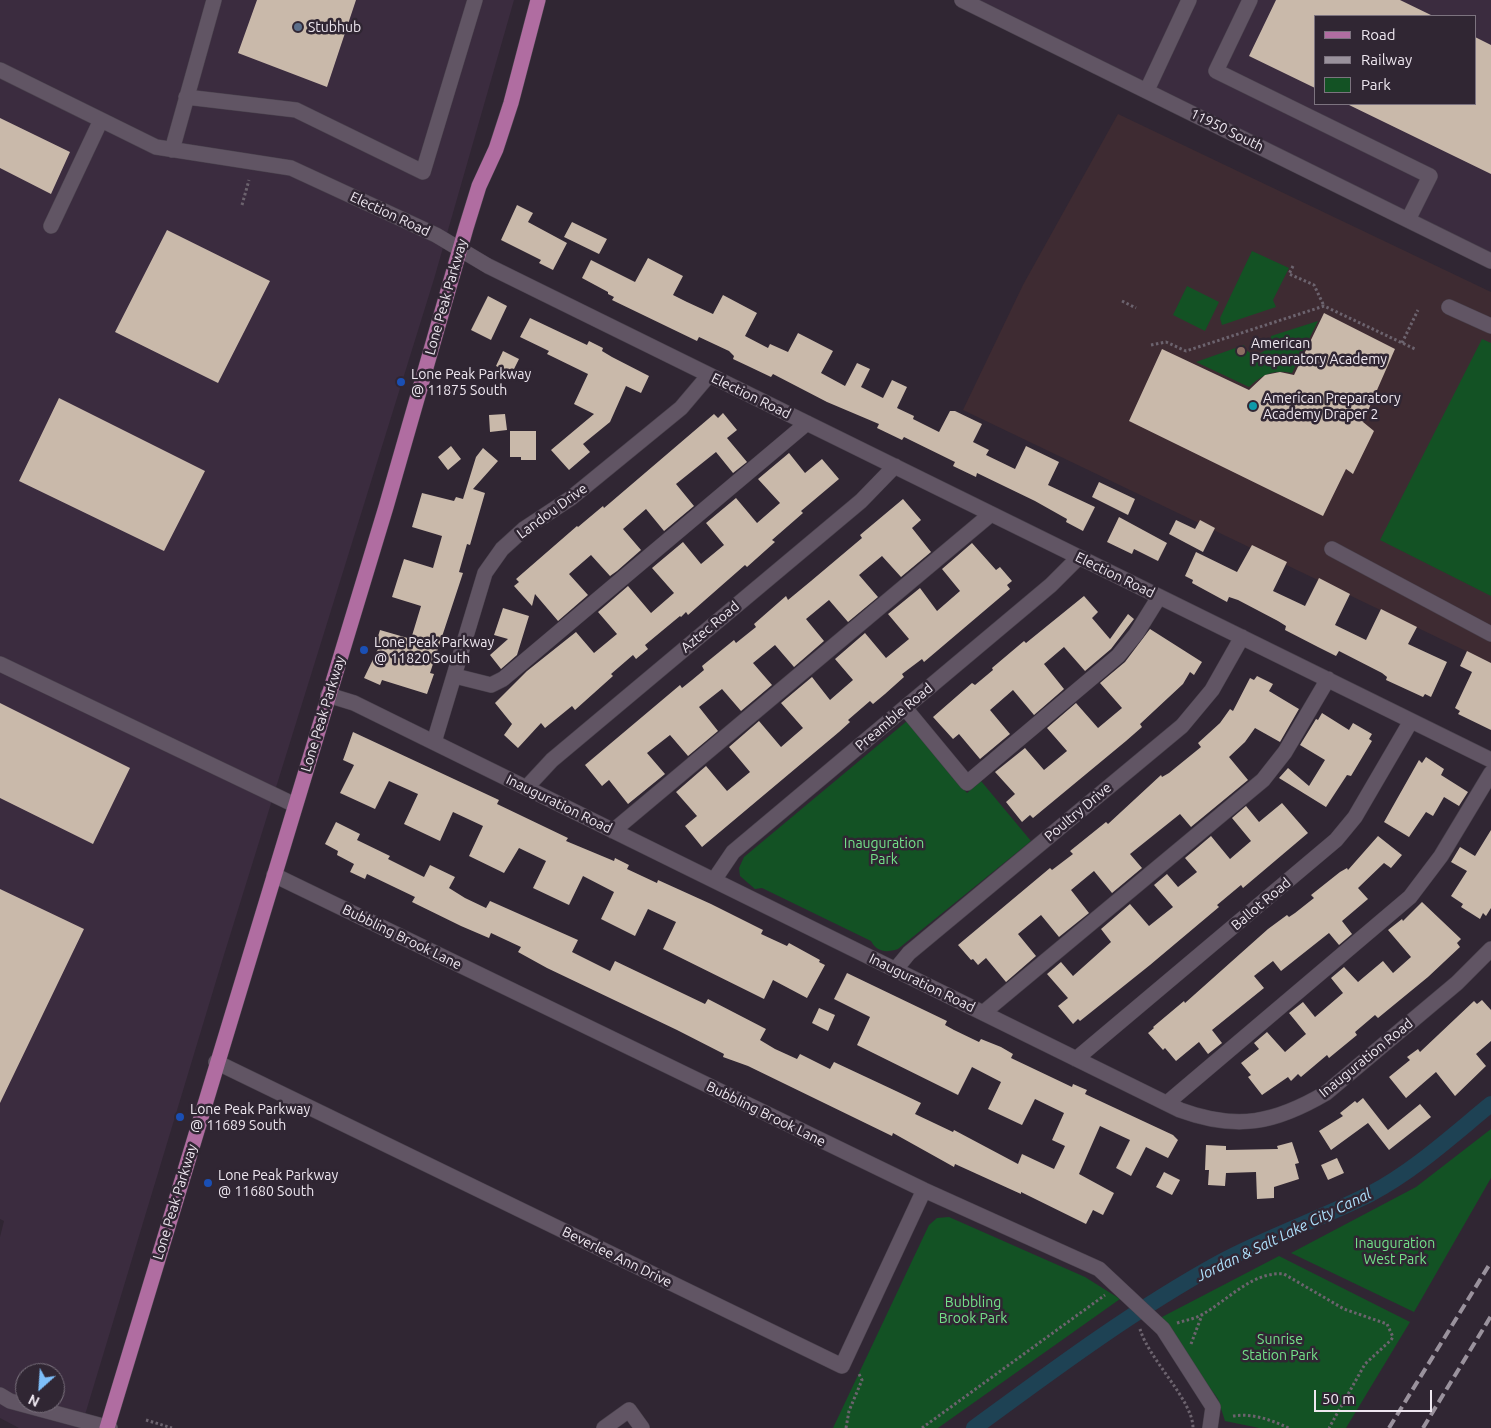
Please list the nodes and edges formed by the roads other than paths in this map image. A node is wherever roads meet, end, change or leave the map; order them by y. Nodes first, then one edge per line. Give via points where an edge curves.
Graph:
1 (214, 0) edge
2 (475, 0) edge
3 (538, 0) edge
4 (962, 0) edge
5 (1190, 0) edge
6 (1250, 0) edge
7 (0, 70) edge
8 (1147, 90) junction
9 (186, 98) junction
10 (101, 120) junction
11 (172, 150) junction
12 (1408, 220) junction
13 (51, 226) dead end
14 (460, 250) junction
15 (1491, 261) edge
16 (1449, 308) dead end
17 (1491, 326) edge
18 (709, 375) junction
19 (807, 423) junction
20 (895, 466) junction
21 (991, 514) junction
22 (1332, 549) dead end
23 (1078, 557) junction
24 (1160, 597) junction
25 (1491, 634) edge
26 (1242, 637) junction
27 (0, 664) edge
28 (455, 676) junction
29 (1328, 679) junction
30 (328, 696) junction
31 (905, 708) junction
32 (1411, 721) junction
33 (434, 742) junction
34 (1491, 760) edge
35 (1491, 773) edge
36 (526, 788) junction
37 (295, 805) junction
38 (613, 831) junction
39 (274, 875) junction
40 (714, 880) junction
41 (1491, 949) edge
42 (895, 970) junction
43 (983, 1013) junction
44 (1076, 1058) junction
45 (216, 1062) junction
46 (1166, 1103) junction
47 (924, 1190) junction
48 (0, 1395) edge
49 (108, 1428) edge
50 (604, 1428) edge
51 (642, 1428) edge
52 (1210, 1428) edge

1 - 9 street
2 - 9 street via 423,172 296,110
3 - 14 main road, Lone Peak Parkway via 511,104 479,186
4 - 8 street, 11950 South
5 - 8 street
6 - 12 street via 1216,71 1430,176
7 - 10 street, Election Road
8 - 12 street, 11950 South
9 - 11 street
10 - 11 street, Election Road via 156,148
10 - 13 street
11 - 14 street, Election Road via 291,168 436,235
12 - 15 street, 11950 South
14 - 18 street, Election Road
14 - 30 main road, Lone Peak Parkway
16 - 17 street
18 - 19 street, Election Road
18 - 28 street, Landou Drive via 681,408 571,498 524,529 502,549 485,574
19 - 20 street, Election Road
19 - 28 street via 503,679 491,685
20 - 21 street, Election Road
20 - 36 street, Aztec Road via 861,501 552,760
21 - 23 street, Election Road
21 - 38 street
22 - 25 street
23 - 24 street, Election Road
23 - 31 street, Preamble Road via 1051,585
24 - 26 street, Election Road
24 - 31 street via 1118,656 967,783
26 - 29 street, Election Road
26 - 42 street, Poultry Drive via 1212,690 1182,726 909,953
27 - 37 street
28 - 33 street, Landou Drive
29 - 32 street, Election Road
29 - 43 street via 1285,752 1263,780
30 - 33 street, Inauguration Road via 354,703
30 - 37 main road, Lone Peak Parkway
31 - 40 street, Preamble Road via 733,852
32 - 34 street, Election Road
32 - 44 street, Ballot Road via 1355,817 1336,840
33 - 36 street, Inauguration Road
35 - 46 street via 1441,856 1410,898
36 - 38 street, Inauguration Road
37 - 39 main road, Lone Peak Parkway
38 - 40 street, Inauguration Road
39 - 45 main road, Lone Peak Parkway
39 - 47 street, Bubbling Brook Lane
40 - 42 street, Inauguration Road
41 - 46 street, Inauguration Road via 1457,983 1326,1093 1288,1114 1244,1123 1222,1122 1200,1118
42 - 43 street, Inauguration Road
43 - 44 street, Inauguration Road
44 - 46 street, Inauguration Road
45 - 47 street, Beverlee Ann Drive via 842,1366
45 - 49 main road, Lone Peak Parkway
47 - 52 street, Bubbling Brook Lane via 1099,1269 1163,1329 1213,1407
48 - 49 street via 10,1401
50 - 51 street via 629,1410

